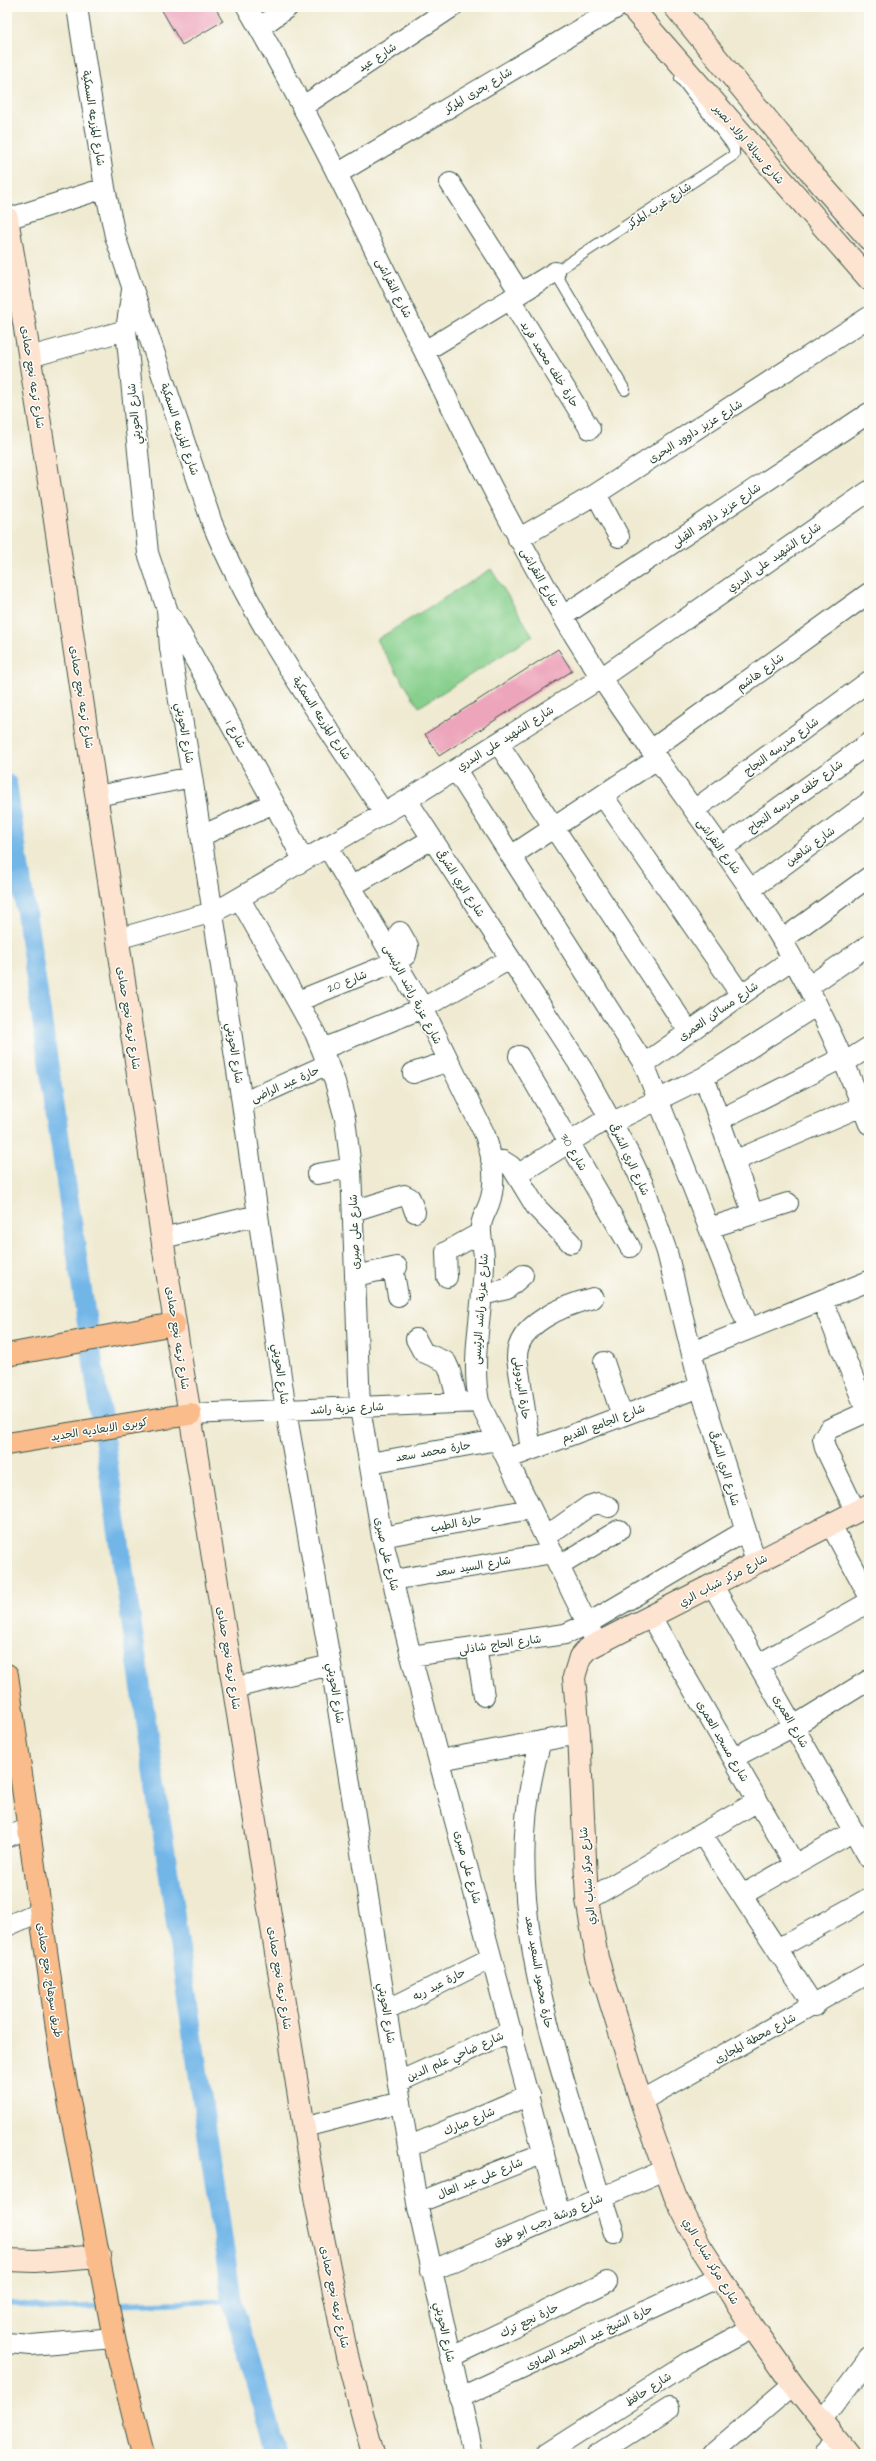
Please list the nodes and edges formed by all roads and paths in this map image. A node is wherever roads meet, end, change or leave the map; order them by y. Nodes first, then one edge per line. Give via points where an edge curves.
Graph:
1 (78, 7) edge
2 (247, 7) edge
3 (288, 7) edge
4 (452, 7) edge
5 (618, 7) edge
6 (625, 7) edge
7 (631, 7) edge
8 (677, 9) edge
9 (259, 28) junction
10 (651, 35) junction
11 (302, 107) junction
12 (337, 174) junction
13 (813, 175) junction
14 (450, 183) dead end
15 (105, 188) junction
16 (792, 193) junction
17 (7, 218) edge
18 (869, 239) edge
19 (555, 272) junction
20 (869, 279) edge
21 (132, 290) junction
22 (515, 296) junction
23 (869, 317) edge
24 (126, 330) junction
25 (425, 351) junction
26 (30, 357) junction
27 (625, 390) dead end
28 (869, 413) edge
29 (590, 429) dead end
30 (869, 491) edge
31 (596, 494) junction
32 (619, 537) dead end
33 (518, 540) junction
34 (869, 593) edge
35 (167, 609) junction
36 (563, 616) junction
37 (600, 678) junction
38 (869, 681) edge
39 (498, 743) junction
40 (869, 743) edge
41 (654, 755) junction
42 (456, 770) junction
43 (192, 777) junction
44 (97, 796) junction
45 (603, 796) junction
46 (407, 800) junction
47 (869, 802) edge
48 (274, 803) junction
49 (694, 810) junction
50 (383, 812) junction
51 (554, 828) junction
52 (201, 836) junction
53 (432, 839) junction
54 (327, 846) junction
55 (721, 849) junction
56 (511, 856) junction
57 (303, 860) junction
58 (869, 877) edge
59 (352, 886) junction
60 (750, 890) junction
61 (240, 899) junction
62 (213, 912) junction
63 (400, 932) dead end
64 (117, 939) junction
65 (782, 940) junction
66 (869, 945) edge
67 (510, 959) junction
68 (792, 959) junction
69 (397, 960) junction
70 (808, 987) junction
71 (741, 995) junction
72 (298, 1001) junction
73 (817, 1004) junction
74 (423, 1008) junction
75 (689, 1032) junction
76 (869, 1047) edge
77 (518, 1056) dead end
78 (325, 1057) junction
79 (449, 1061) junction
80 (843, 1061) junction
81 (644, 1064) junction
82 (413, 1073) dead end
83 (704, 1077) junction
84 (659, 1100) junction
85 (242, 1103) junction
86 (867, 1111) edge
87 (612, 1119) junction
88 (719, 1120) junction
89 (569, 1142) junction
90 (491, 1160) junction
91 (734, 1161) junction
92 (351, 1168) junction
93 (317, 1174) dead end
94 (517, 1175) junction
95 (788, 1203) dead end
96 (353, 1211) junction
97 (416, 1212) dead end
98 (753, 1214) junction
99 (258, 1215) junction
100 (709, 1228) junction
101 (480, 1233) junction
102 (163, 1238) junction
103 (571, 1243) dead end
104 (630, 1247) dead end
105 (523, 1275) dead end
106 (355, 1276) junction
107 (447, 1277) dead end
108 (869, 1281) edge
109 (482, 1295) junction
110 (398, 1296) dead end
111 (593, 1298) dead end
112 (822, 1300) junction
113 (174, 1324) junction
114 (749, 1329) junction
115 (416, 1339) dead end
116 (692, 1352) junction
117 (7, 1355) edge
118 (604, 1362) dead end
119 (700, 1387) junction
120 (479, 1402) junction
121 (458, 1403) junction
122 (360, 1408) junction
123 (286, 1411) junction
124 (868, 1412) edge
125 (190, 1414) junction
126 (622, 1416) junction
127 (497, 1440) junction
128 (14, 1442) edge
129 (531, 1450) junction
130 (507, 1459) junction
131 (370, 1463) junction
132 (609, 1507) dead end
133 (530, 1508) junction
134 (862, 1509) edge
135 (831, 1525) junction
136 (619, 1530) dead end
137 (745, 1531) junction
138 (382, 1537) junction
139 (552, 1552) junction
140 (756, 1562) junction
141 (393, 1580) junction
142 (712, 1584) junction
143 (869, 1596) edge
144 (869, 1602) edge
145 (651, 1617) junction
146 (587, 1624) junction
147 (597, 1644) junction
148 (476, 1647) junction
149 (412, 1656) junction
150 (759, 1664) junction
151 (331, 1665) junction
152 (7, 1675) edge
153 (869, 1680) edge
154 (233, 1688) junction
155 (484, 1696) dead end
156 (794, 1726) junction
157 (579, 1734) junction
158 (541, 1741) junction
159 (733, 1758) junction
160 (440, 1760) junction
161 (758, 1801) junction
162 (28, 1828) junction
163 (854, 1832) junction
164 (702, 1834) junction
165 (7, 1837) edge
166 (869, 1858) edge
167 (795, 1865) junction
168 (742, 1895) junction
169 (869, 1898) edge
170 (587, 1900) junction
171 (39, 1912) junction
172 (7, 1926) edge
173 (776, 1949) junction
174 (491, 1958) junction
175 (869, 1973) edge
176 (814, 2006) junction
177 (387, 2010) junction
178 (512, 2031) junction
179 (398, 2082) junction
180 (529, 2095) junction
181 (641, 2101) junction
182 (401, 2102) junction
183 (304, 2128) junction
184 (408, 2147) junction
185 (544, 2153) junction
186 (665, 2170) junction
187 (601, 2197) junction
188 (417, 2203) junction
189 (560, 2214) junction
190 (614, 2233) dead end
191 (100, 2256) junction
192 (7, 2260) edge
193 (431, 2271) junction
194 (719, 2277) junction
195 (607, 2282) dead end
196 (112, 2327) junction
197 (753, 2328) junction
198 (7, 2343) edge
199 (450, 2357) junction
200 (869, 2358) edge
201 (793, 2385) junction
202 (459, 2398) junction
203 (670, 2408) dead end
204 (821, 2422) junction
205 (837, 2450) edge
206 (143, 2454) edge
207 (373, 2454) edge
208 (473, 2454) edge
209 (546, 2454) edge
210 (598, 2454) edge
211 (712, 2454) edge

1 - 15 street, شارع المزرعه السمكية
2 - 9 street, شارع النقراشى
3 - 9 street
4 - 11 street, شارع عيد
5 - 12 street, شارع بحرى المركز
6 - 10 lane, شارع غرب المركز
7 - 10 street, شارع سيالة اولاد نصير
8 - 10 street
8 - 13 street
9 - 11 street, شارع النقراشى
10 - 16 street, شارع سيالة اولاد نصير
10 - 19 lane, شارع غرب المركز via 734,148 735,153
11 - 12 street, شارع النقراشى
12 - 25 street, شارع النقراشى
13 - 16 street
13 - 18 street
14 - 22 street, حارة خلف محمد فريد
15 - 17 street
15 - 21 street, شارع المزرعه السمكية via 115,236
16 - 20 street, شارع سيالة اولاد نصير
17 - 26 street, شارع ترعه نجع حمادى
19 - 22 street, شارع غرب المركز
19 - 27 lane
21 - 24 street, شارع الحويتي
21 - 50 street, شارع المزرعه السمكية via 226,557 261,622
22 - 25 street, شارع غرب المركز
22 - 29 street, حارة خلف محمد فريد
23 - 31 street, شارع عزيز داوود البحرى
24 - 26 street
24 - 35 street, شارع الحويتي via 148,553
25 - 33 street, شارع النقراشى
26 - 44 street, شارع ترعه نجع حمادى
28 - 36 street, شارع عزيز داوود القبلى
30 - 37 street, شارع الشهيد على البدري
31 - 32 street
31 - 33 street, شارع عزيز داوود البحرى
33 - 36 street, شارع النقراشى
34 - 41 street, شارع هاشم
35 - 43 street, شارع الحويتي via 170,648
35 - 48 street, شارع 1
36 - 37 street, شارع النقراشى
37 - 39 street, شارع الشهيد على البدري
37 - 41 street, شارع النقراشى
38 - 49 street, شارع مدرسه النجاح
39 - 42 street, شارع الشهيد على البدري
39 - 51 street
40 - 55 street, شارع خلف مدرسه النجاح
41 - 45 street, شارع هاشم
41 - 49 street, شارع النقراشى
42 - 46 street, شارع الشهيد على البدري
42 - 56 street
43 - 44 street
43 - 52 street, شارع الحويتي
44 - 64 street, شارع ترعه نجع حمادى
45 - 51 street, شارع هاشم
45 - 71 street
46 - 50 street, شارع الشهيد على البدري
46 - 53 street, شارع الري الشرقى
47 - 60 street, شارع شاهين
48 - 52 street
48 - 57 street, شارع 1
49 - 55 street, شارع النقراشى
50 - 54 street, شارع الشهيد على البدري
51 - 56 street, شارع هاشم
51 - 75 street
52 - 62 street, شارع الحويتي
53 - 59 street
53 - 67 street, شارع الري الشرقى
54 - 57 street, شارع الشهيد على البدري
54 - 59 street, شارع عزبة راشد الرئيسى
55 - 60 street, شارع النقراشى
56 - 81 street
57 - 61 street, شارع الشهيد على البدري
58 - 65 street
59 - 69 street, شارع عزبة راشد الرئيسى
60 - 65 street, شارع النقراشى
61 - 62 street, شارع الشهيد على البدري
61 - 72 street, شارع على صبرى
62 - 64 street, شارع الشهيد على البدري
62 - 85 street, شارع الحويتي
63 - 69 street via 408,950
64 - 102 street, شارع ترعه نجع حمادى
65 - 68 street, شارع النقراشى
66 - 70 street
67 - 74 street, حارة عبد الراضى
67 - 87 street, شارع الري الشرقى
68 - 70 street, شارع النقراشى
68 - 71 street, شارع مساكن العمرى
69 - 72 street, شارع 20
69 - 74 street, شارع عزبة راشد الرئيسى
70 - 73 street, شارع النقراشى
71 - 75 street, شارع مساكن العمرى
72 - 78 street, شارع على صبرى
73 - 80 street, شارع النقراشى
73 - 83 street
74 - 78 street, حارة عبد الراضى
74 - 79 street, شارع عزبة راشد الرئيسى
75 - 81 street, شارع مساكن العمرى
76 - 80 street
77 - 89 street, شارع 30
78 - 85 street, حارة عبد الراضى
78 - 92 street, شارع على صبرى via 345,1119
79 - 82 street
79 - 90 street, شارع عزبة راشد الرئيسى via 485,1135
80 - 86 street, شارع النقراشى
80 - 88 street
81 - 84 street
83 - 84 street
83 - 88 street
84 - 87 street
84 - 100 street
85 - 99 street, شارع الحويتي
86 - 91 street
87 - 89 street
87 - 116 street, شارع الري الشرقى via 644,1186 656,1218
88 - 91 street
89 - 94 street
89 - 104 street, شارع 30
90 - 94 street via 508,1164
90 - 101 street, شارع عزبة راشد الرئيسى via 490,1203 481,1222
91 - 98 street
92 - 93 street
92 - 96 street, شارع على صبرى
94 - 103 street via 536,1206
95 - 98 street
96 - 97 street via 404,1195 410,1198
96 - 106 street, شارع على صبرى
98 - 100 street
99 - 102 street
99 - 123 street, شارع الحويتي
100 - 114 street
101 - 107 street via 446,1252
101 - 109 street, شارع عزبة راشد الرئيسى via 484,1259
102 - 113 street, شارع ترعه نجع حمادى
105 - 109 street via 507,1288
106 - 110 street via 395,1268
106 - 122 street, شارع على صبرى
108 - 112 street
109 - 120 street, شارع عزبة راشد الرئيسى via 476,1373
111 - 129 street, حارة البردويلى via 553,1313 522,1336 518,1344 517,1358
112 - 114 street
112 - 124 street
113 - 117 main road
113 - 125 street, شارع ترعه نجع حمادى
114 - 116 street
115 - 121 street via 423,1352 446,1362
116 - 119 street, شارع الري الشرقى
118 - 126 street
119 - 126 street, شارع الجامع القديم
119 - 137 street, شارع الري الشرقى
120 - 121 street, شارع عزبة راشد
120 - 127 street, شارع عزبة راشد الرئيسى
121 - 122 street, شارع عزبة راشد
122 - 123 street, شارع عزبة راشد
122 - 131 street, شارع على صبرى
123 - 125 street, شارع عزبة راشد
123 - 151 street, شارع الحويتي
124 - 134 street via 830,1429 823,1438 825,1448
125 - 128 main road, كوبرى الابعاديه الجديد
125 - 154 street, شارع ترعه نجع حمادى
126 - 129 street, شارع الجامع القديم
127 - 130 street, شارع عزبة راشد الرئيسى
127 - 131 street, حارة محمد سعد
129 - 130 street, شارع الجامع القديم
130 - 133 street, شارع عزبة راشد الرئيسى
131 - 138 street, شارع على صبرى
132 - 139 street via 598,1503 589,1506
133 - 138 street, حارة الطيب
133 - 139 street, شارع عزبة راشد الرئيسى
134 - 135 street, شارع مركز شباب الري
135 - 140 street, شارع مركز شباب الري
135 - 143 street
136 - 139 street
137 - 140 street, شارع الري الشرقى
137 - 146 street, شارع الحاج شاذلى
138 - 141 street, شارع على صبرى
139 - 141 street, شارع السيد سعد
139 - 146 street, شارع عزبة راشد الرئيسى
140 - 142 street, شارع مركز شباب الري
141 - 149 street, شارع على صبرى
142 - 145 street, شارع مركز شباب الري
142 - 150 street, شارع العمرى
144 - 150 street
145 - 147 street, شارع مركز شباب الري
145 - 159 street, شارع مسجد العمرى
146 - 147 street, شارع عزبة راشد الرئيسى
146 - 148 street, شارع الحاج شاذلى via 551,1637
147 - 157 street, شارع مركز شباب الري via 580,1657 575,1666
148 - 149 street, شارع الحاج شاذلى
148 - 155 street
149 - 160 street, شارع على صبرى
150 - 156 street, شارع العمرى
151 - 154 street
151 - 177 street, شارع الحويتي
152 - 162 main road, طريق سوهاج, نجع حمادى
153 - 156 street
154 - 183 street, شارع ترعه نجع حمادى
156 - 159 street
156 - 163 street, شارع العمرى
157 - 158 street
157 - 170 street, شارع مركز شباب الري
158 - 160 street
158 - 187 street, حارة محمود السعيد سعد via 530,1782 525,1829 528,1916 553,2044
159 - 161 street, شارع مسجد العمرى
160 - 174 street, شارع على صبرى
161 - 164 street
161 - 167 street, شارع مسجد العمرى
162 - 165 street
162 - 171 main road, طريق سوهاج, نجع حمادى
163 - 166 street, شارع العمرى
163 - 167 street
164 - 168 street
164 - 170 street
167 - 168 street
168 - 173 street
169 - 173 street
170 - 181 street, شارع مركز شباب الري via 597,1958
171 - 172 street
171 - 191 main road, طريق سوهاج, نجع حمادى via 62,2064
173 - 176 street
174 - 177 street, حارة عبد ربه
174 - 178 street, شارع على صبرى
175 - 176 street, شارع محطة المجارى
176 - 181 street, شارع محطة المجارى
177 - 179 street, شارع الحويتي
178 - 179 street, شارع ضاحي علم الدين
178 - 180 street, شارع على صبرى
179 - 182 street, شارع الحويتي
180 - 184 street, شارع مبارك
180 - 185 street, شارع على صبرى
181 - 186 street, شارع مركز شباب الري
182 - 183 street
182 - 184 street, شارع الحويتي
183 - 207 street, شارع ترعه نجع حمادى via 330,2280
184 - 188 street, شارع الحويتي
185 - 188 street, شارع على عبد العال
185 - 189 street, شارع على صبرى
186 - 187 street, شارع ورشة رجب ابو طوق
186 - 194 street, شارع مركز شباب الري via 682,2213
187 - 189 street, شارع ورشة رجب ابو طوق
187 - 190 street, حارة محمود السعيد سعد
188 - 193 street, شارع الحويتي
189 - 193 street, شارع ورشة رجب ابو طوق
191 - 192 street via 35,2261
191 - 196 main road, طريق سوهاج, نجع حمادى
193 - 199 street, شارع الحويتي
194 - 197 street, شارع مركز شباب الري
194 - 202 street, حارة الشيخ عبد الحميد الصاوى
195 - 199 street, حارة نجع ترك
196 - 198 street via 31,2345
196 - 206 main road, طريق سوهاج, نجع حمادى
197 - 201 street, شارع مركز شباب الري
197 - 209 street, شارع حافظ via 690,2361
199 - 202 street, شارع الحويتي
200 - 204 street
201 - 204 street, شارع مركز شباب الري
201 - 211 street
202 - 208 street, شارع الحويتي
203 - 210 street
204 - 205 street, شارع مركز شباب الري

